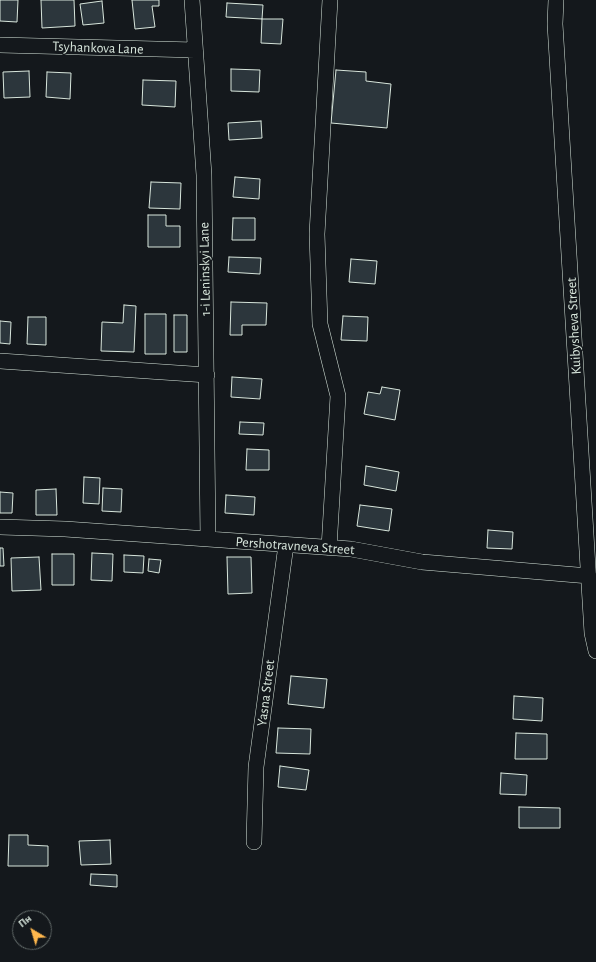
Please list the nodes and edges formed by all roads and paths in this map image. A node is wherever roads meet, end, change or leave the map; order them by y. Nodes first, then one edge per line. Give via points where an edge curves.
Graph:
1 (192, 0) edge
2 (330, 0) edge
3 (556, 0) edge
4 (0, 45) edge
5 (195, 50) junction
6 (0, 361) edge
7 (207, 375) junction
8 (0, 527) edge
9 (208, 539) junction
10 (286, 546) junction
11 (329, 548) junction
12 (589, 576) junction
13 (594, 620) edge
14 (596, 651) edge
15 (254, 842) dead end

1 - 5 street, 1-i Leninskyi Lane
2 - 11 street via 317,234 320,324 338,396
3 - 12 street, Kuibysheva Street
4 - 5 street, Tsyhankova Lane
5 - 7 street, 1-i Leninskyi Lane via 204,175
6 - 7 street
7 - 9 street, 1-i Leninskyi Lane
8 - 9 street, Pershotravneva Street
9 - 10 street, Pershotravneva Street
10 - 11 street, Pershotravneva Street
10 - 15 street, Yasna Street via 256,767
11 - 12 street, Pershotravneva Street via 351,549 422,562
12 - 13 street, Kuibysheva Street
13 - 14 street, Kuibysheva Street

